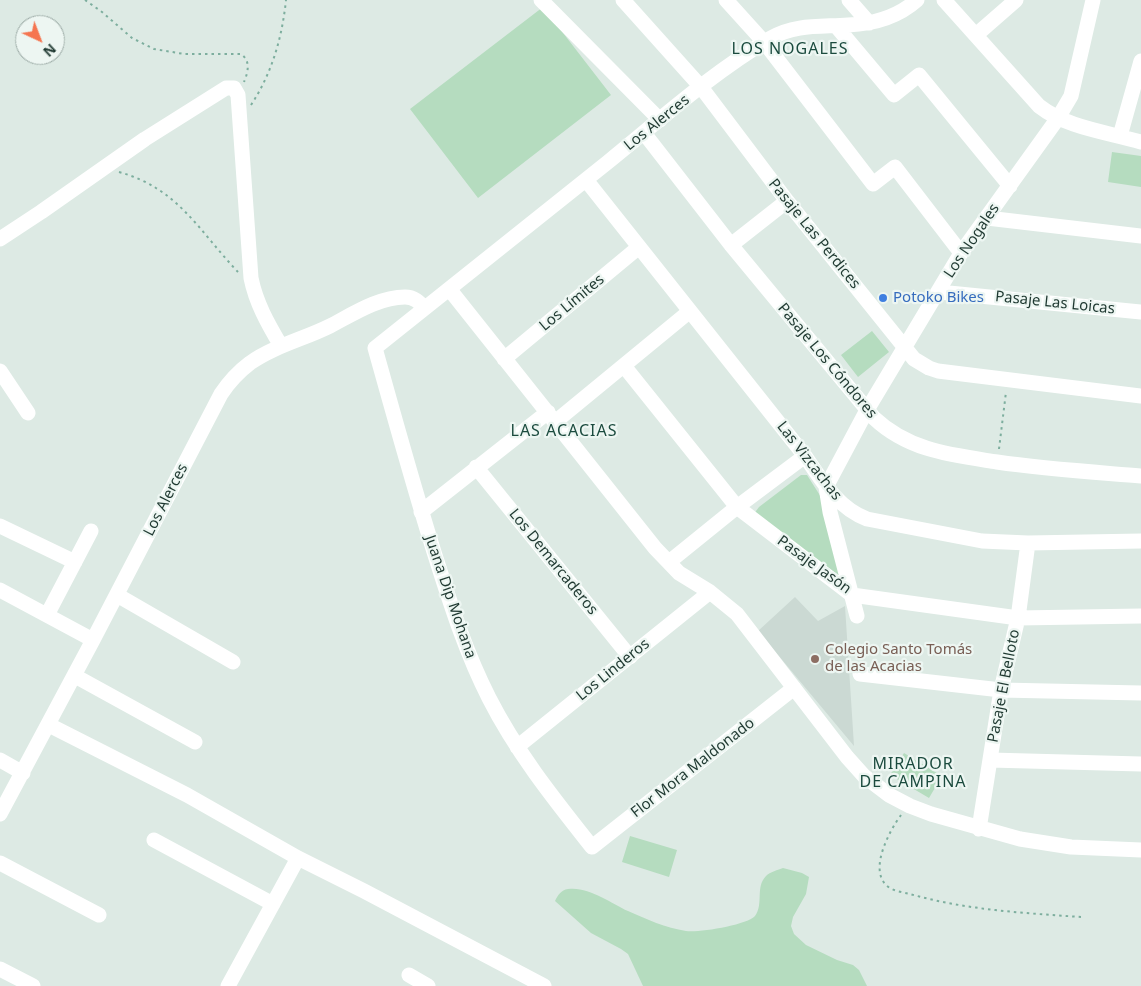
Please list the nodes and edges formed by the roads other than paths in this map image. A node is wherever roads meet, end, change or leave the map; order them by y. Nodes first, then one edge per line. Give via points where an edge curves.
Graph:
1 (541, 0) edge
2 (623, 0) edge
3 (726, 0) edge
4 (850, 0) edge
5 (917, 0) edge
6 (944, 0) edge
7 (1016, 0) edge
8 (1093, 0) edge
9 (869, 23) junction
10 (836, 26) junction
11 (976, 35) junction
12 (764, 42) junction
13 (1141, 62) edge
14 (701, 87) junction
15 (1058, 118) junction
16 (660, 120) junction
17 (644, 133) junction
18 (1120, 136) junction
19 (1141, 142) edge
20 (586, 180) junction
21 (1010, 186) junction
22 (787, 201) junction
23 (987, 218) junction
24 (1141, 236) edge
25 (0, 239) edge
26 (731, 245) junction
27 (639, 247) junction
28 (961, 253) junction
29 (450, 290) junction
30 (939, 292) junction
31 (425, 308) junction
32 (690, 311) junction
33 (1141, 312) edge
34 (281, 346) junction
35 (905, 346) junction
36 (375, 348) joint
37 (504, 359) junction
38 (624, 366) junction
39 (0, 372) edge
40 (1141, 396) edge
41 (867, 410) junction
42 (28, 414) dead end
43 (552, 417) junction
44 (805, 456) junction
45 (476, 467) junction
46 (1141, 476) edge
47 (826, 487) junction
48 (737, 507) junction
49 (421, 512) junction
50 (0, 526) edge
51 (91, 531) dead end
52 (1141, 541) edge
53 (1028, 543) junction
54 (75, 562) junction
55 (669, 562) junction
56 (0, 590) edge
57 (710, 592) junction
58 (117, 595) junction
59 (852, 595) junction
60 (47, 614) junction
61 (857, 616) dead end
62 (1141, 616) edge
63 (1018, 618) junction
64 (94, 640) junction
65 (630, 657) junction
66 (233, 662) dead end
67 (860, 674) dead end
68 (74, 676) junction
69 (794, 688) junction
70 (1001, 690) junction
71 (1141, 693) edge
72 (48, 725) junction
73 (195, 742) dead end
74 (517, 747) junction
75 (0, 760) edge
76 (990, 760) junction
77 (1141, 764) edge
78 (23, 773) junction
79 (0, 814) edge
80 (979, 829) junction
81 (154, 840) dead end
82 (592, 847) joint
83 (1141, 850) edge
84 (298, 858) junction
85 (0, 864) edge
86 (273, 904) junction
87 (98, 915) dead end
88 (0, 970) edge
89 (409, 975) dead end
90 (33, 986) edge
91 (228, 986) edge
92 (428, 986) edge
93 (544, 986) edge

1 - 16 street
2 - 14 street, Pasaje Las Perdices
3 - 12 street
4 - 9 street
5 - 9 street, Los Alerces via 899,13
6 - 11 street
7 - 11 street
8 - 15 street, Los Nogales via 1071,96
9 - 10 street, Los Alerces
10 - 12 street, Los Alerces via 802,26
10 - 21 street via 894,95 919,75
11 - 15 street via 1039,106
12 - 14 street, Los Alerces
12 - 28 street via 873,184 896,167
13 - 18 street
14 - 16 street, Los Alerces
14 - 22 street, Pasaje Las Perdices
15 - 18 street
15 - 21 street, Los Nogales
16 - 17 street, Los Alerces
17 - 20 street, Los Alerces
17 - 26 street, Pasaje Los Cóndores
18 - 19 street
20 - 27 street, Las Vizcachas
20 - 29 street, Los Alerces
21 - 23 street, Los Nogales
22 - 26 street
22 - 35 street, Pasaje Las Perdices
23 - 24 street
23 - 28 street, Los Nogales
25 - 34 street via 145,138 226,88 234,88 238,93 251,278 257,300
26 - 41 street, Pasaje Los Cóndores
27 - 32 street, Las Vizcachas
27 - 37 street, Los Límites
28 - 30 street, Los Nogales
29 - 31 street, Los Alerces
29 - 37 street
30 - 33 street, Pasaje Las Loicas
30 - 35 street, Los Nogales
31 - 34 street, Los Alerces via 411,298 390,300 366,307
31 - 36 street, Los Alerces
32 - 38 street
32 - 44 street, Las Vizcachas
34 - 58 street, Los Alerces via 235,375 221,394
35 - 40 street, Pasaje Las Perdices via 914,359 938,370
35 - 41 street, Los Nogales
36 - 49 street, Juana Dip Mohana
37 - 43 street
38 - 43 street
38 - 48 street, Pasaje Jasón
39 - 42 street
41 - 46 street, Pasaje Los Cóndores via 888,430 924,448 950,455 1036,468
41 - 47 street, Los Nogales
43 - 45 street
43 - 55 street
44 - 47 street, Las Vizcachas
44 - 48 street
45 - 49 street
45 - 65 street, Los Demarcaderos
47 - 53 street, Las Vizcachas via 846,507 867,519 982,541
47 - 59 street
48 - 55 street
48 - 59 street, Pasaje Jasón
49 - 74 street, Juana Dip Mohana via 465,646
50 - 54 street
51 - 54 street
52 - 53 street, Las Vizcachas
53 - 63 street, Pasaje El Belloto
54 - 60 street
55 - 57 street via 679,573
56 - 60 street
57 - 65 street, Los Linderos
57 - 69 street via 737,614
58 - 64 street, Los Alerces
58 - 66 street
59 - 61 street
59 - 63 street, Pasaje Jasón
60 - 64 street
62 - 63 street, Pasaje Jasón
63 - 70 street, Pasaje El Belloto
64 - 68 street, Los Alerces
65 - 74 street, Los Linderos
67 - 70 street
68 - 72 street, Los Alerces
68 - 73 street
69 - 80 street via 855,767 876,786 910,806
69 - 82 street, Flor Mora Maldonado
70 - 71 street
70 - 76 street, Pasaje El Belloto
72 - 78 street, Los Alerces
72 - 84 street via 187,795
74 - 82 street, Juana Dip Mohana via 541,784
75 - 78 street
76 - 77 street
76 - 80 street, Pasaje El Belloto
78 - 79 street, Los Alerces
80 - 83 street via 1045,844
81 - 86 street
84 - 86 street
84 - 93 street
85 - 87 street
86 - 91 street
88 - 90 street
89 - 92 street

